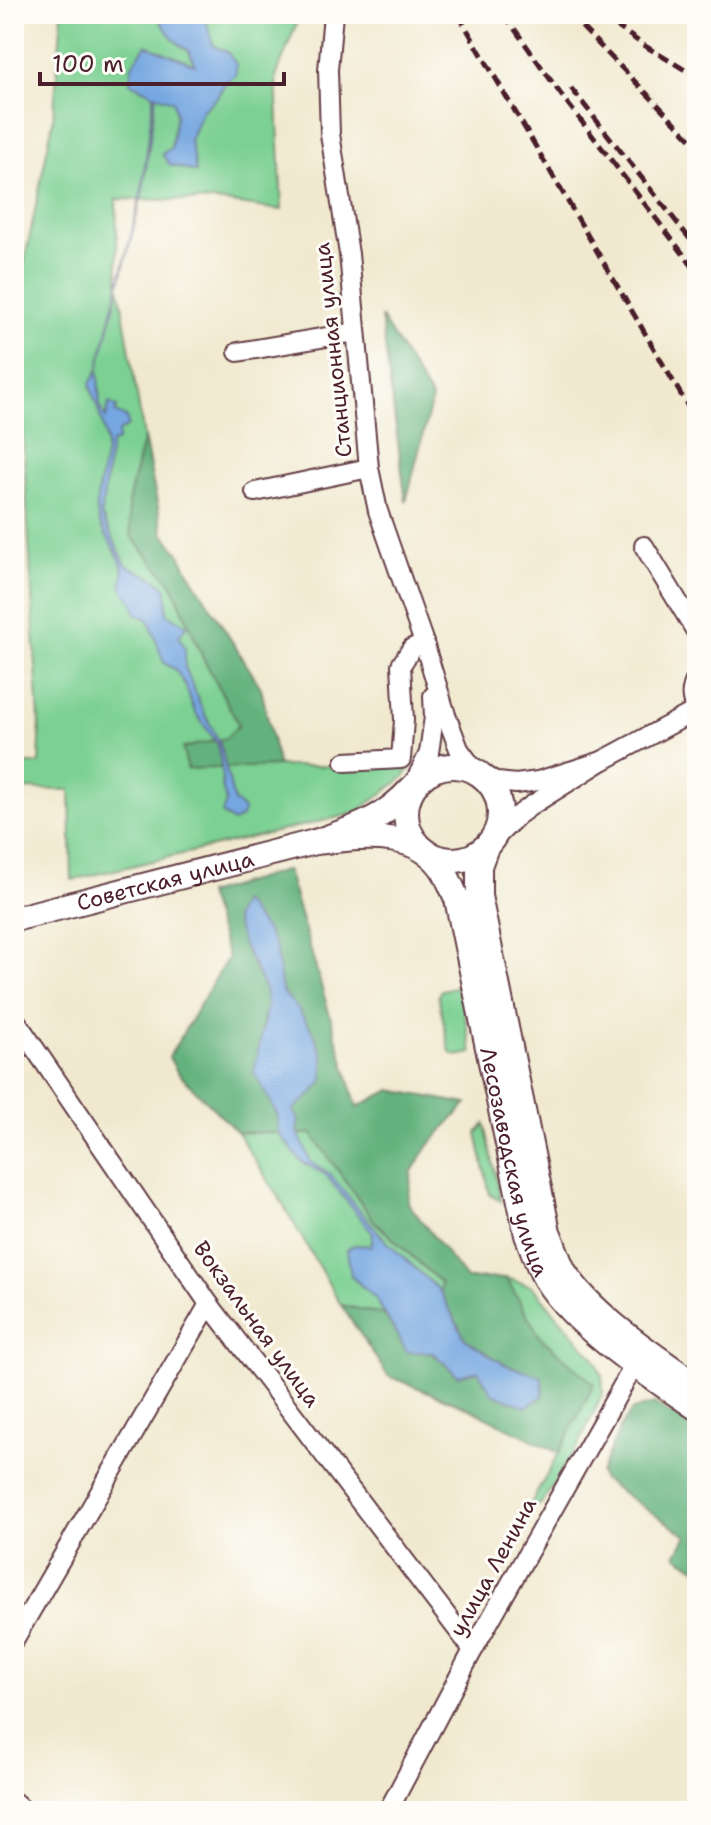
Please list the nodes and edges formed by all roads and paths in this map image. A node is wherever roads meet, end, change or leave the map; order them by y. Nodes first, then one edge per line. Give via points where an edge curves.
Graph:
1 (333, 14) edge
2 (356, 332) junction
3 (238, 352) dead end
4 (369, 468) junction
5 (255, 492) dead end
6 (644, 546) dead end
7 (697, 633) edge
8 (424, 643) junction
9 (433, 673) junction
10 (697, 677) edge
11 (697, 711) edge
12 (602, 761) junction
13 (345, 762) dead end
14 (475, 771) junction
15 (412, 788) junction
16 (315, 842) junction
17 (486, 847) junction
18 (429, 854) junction
19 (14, 919) edge
20 (14, 1018) edge
21 (209, 1304) junction
22 (639, 1357) junction
23 (697, 1386) edge
24 (697, 1408) edge
25 (14, 1640) edge
26 (473, 1650) junction
27 (14, 1802) edge
28 (24, 1811) edge
29 (388, 1811) edge

1 - 2 street, Станционная улица via 330,134
2 - 3 street
2 - 4 street, Станционная улица
4 - 5 street
4 - 8 street, Станционная улица via 378,511
6 - 7 street
8 - 9 street, Станционная улица
8 - 13 street via 412,648 401,665 401,759
9 - 14 street, Станционная улица via 459,749
9 - 15 street, Станционная улица via 429,753
10 - 11 street via 691,696
11 - 12 street
12 - 14 street via 516,784
12 - 17 street via 517,816
14 - 15 main road via 443,766
14 - 17 main road via 488,781 500,803 500,823
15 - 16 main road, Советская улица via 380,817
15 - 18 main road via 407,824
16 - 18 main road, Советская улица via 391,839
16 - 19 main road, Советская улица
17 - 18 main road via 459,860
17 - 22 main road, Лесозаводская улица via 479,866 479,896 548,1232 565,1272
18 - 22 main road, Лесозаводская улица via 457,899 527,1235 546,1280 577,1317
20 - 21 street, Вокзальная улица
21 - 25 street
21 - 26 street, Вокзальная улица
22 - 23 main road, Лесозаводская улица
22 - 24 main road, Лесозаводская улица
22 - 26 street, улица Ленина
26 - 29 street, улица Ленина
27 - 28 street

